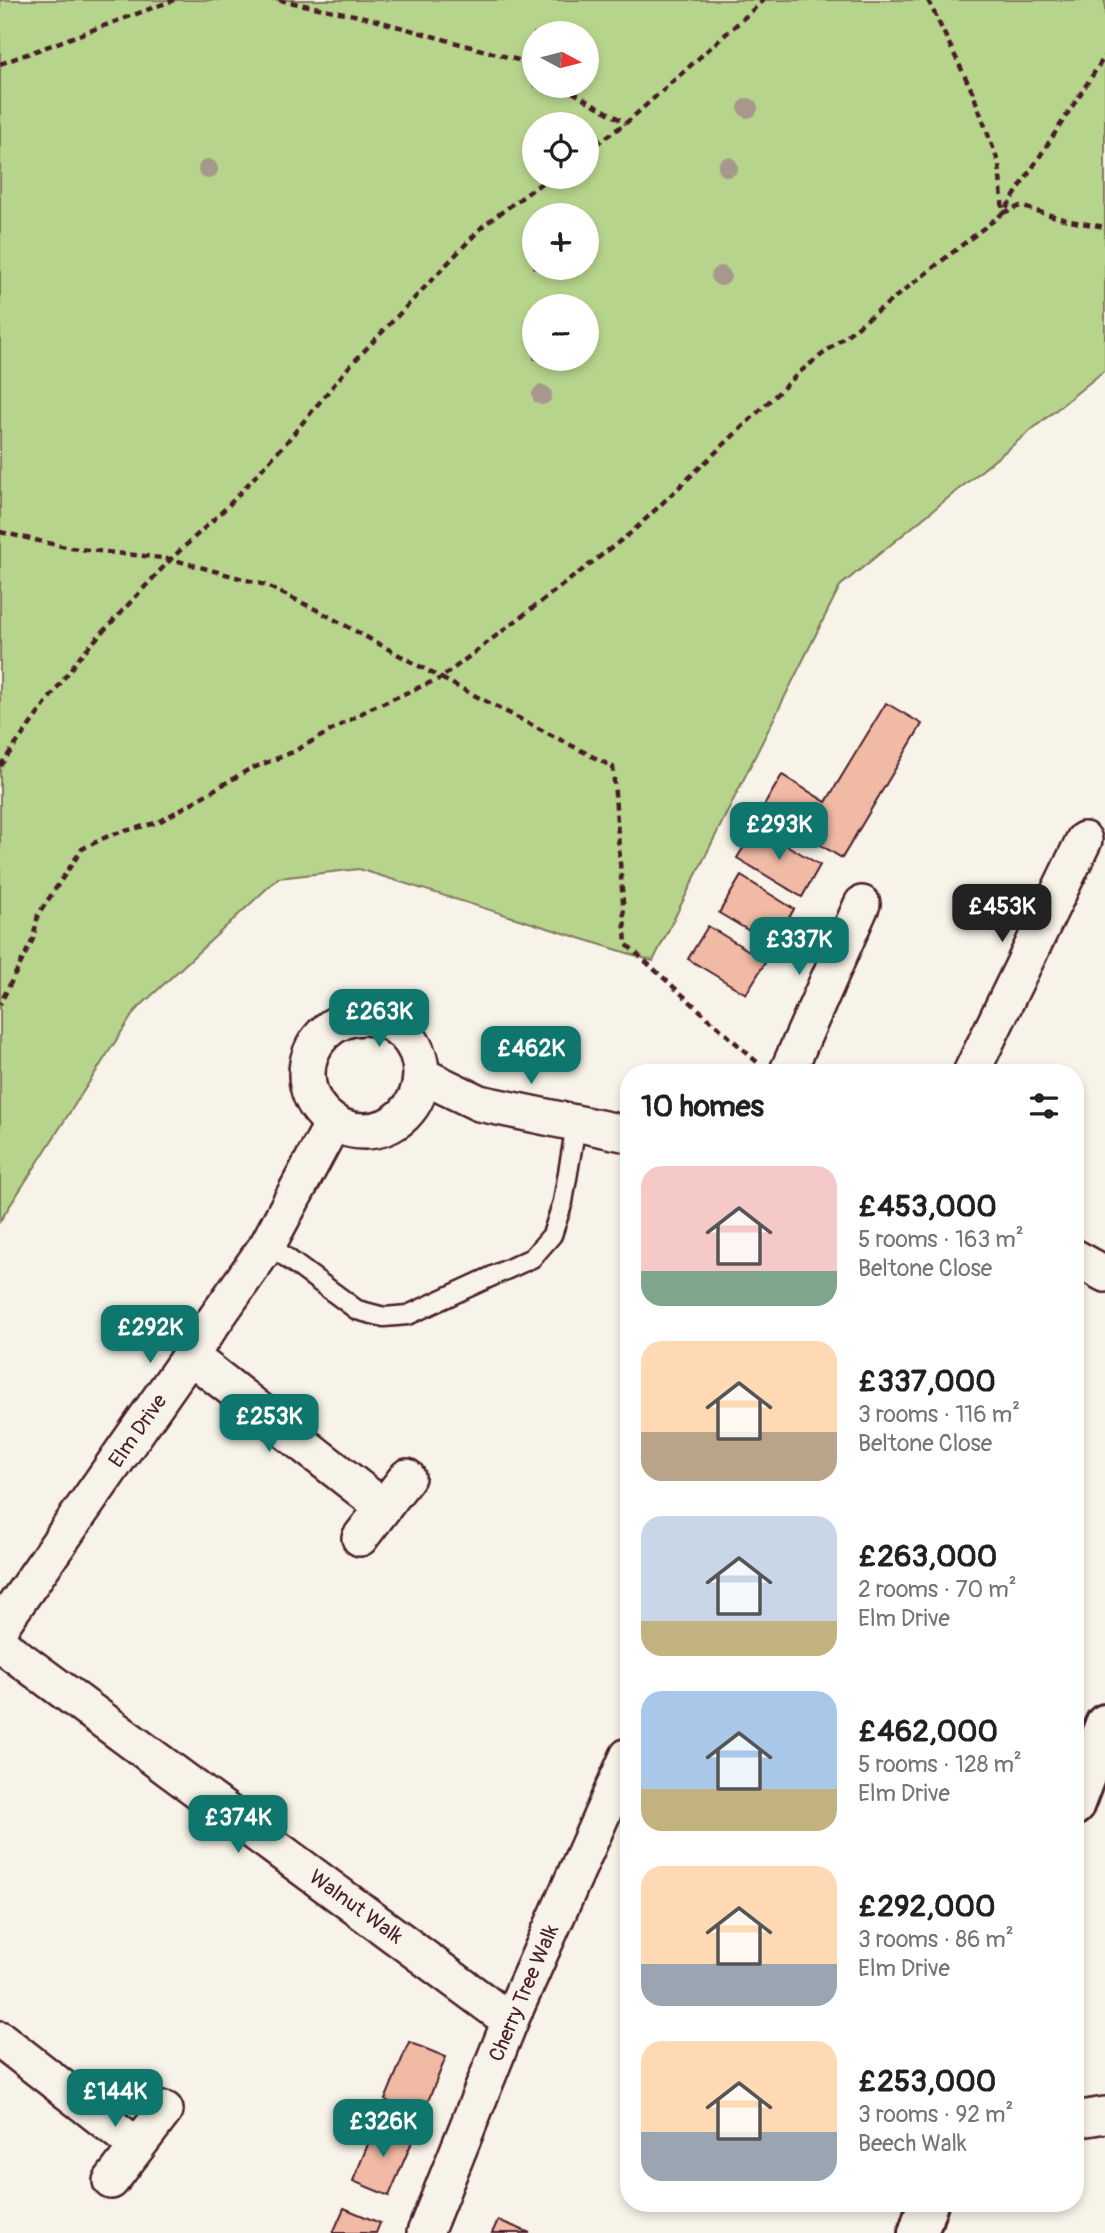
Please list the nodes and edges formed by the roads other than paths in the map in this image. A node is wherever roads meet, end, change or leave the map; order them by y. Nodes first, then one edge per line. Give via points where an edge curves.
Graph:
1 (1084, 839) dead end
2 (862, 904) dead end
3 (775, 1064) edge
4 (975, 1064) edge
5 (423, 1076) junction
6 (333, 1124) junction
7 (576, 1125) junction
8 (620, 1133) edge
9 (268, 1244) junction
10 (1084, 1262) edge
11 (1105, 1274) edge
12 (190, 1356) junction
13 (407, 1477) dead end
14 (383, 1507) junction
15 (360, 1538) dead end
16 (0, 1627) edge
17 (0, 1644) edge
18 (1105, 1724) edge
19 (620, 1774) edge
20 (1084, 1779) edge
21 (510, 2021) junction
22 (0, 2039) edge
23 (165, 2110) dead end
24 (1105, 2115) edge
25 (1084, 2118) edge
26 (137, 2146) junction
27 (111, 2181) dead end
28 (926, 2212) edge
29 (425, 2233) edge
30 (918, 2233) edge

1 - 4 street
2 - 3 street
5 - 6 street via 413,1106 390,1127 358,1132
5 - 6 street via 411,1039 386,1019 352,1016 326,1030 307,1061 311,1099
5 - 7 street via 479,1103
6 - 9 street, Elm Drive
7 - 8 street
7 - 9 lane via 552,1235 532,1258 408,1315 384,1317 357,1310
9 - 12 street, Elm Drive
10 - 11 street
12 - 14 street
12 - 16 street, Elm Drive
13 - 14 street
14 - 15 street
17 - 21 street, Walnut Walk
18 - 20 street
19 - 21 street, Cherry Tree Walk
21 - 29 street, Cherry Tree Walk
22 - 26 street
23 - 26 street
24 - 25 street
26 - 27 street
28 - 30 street

